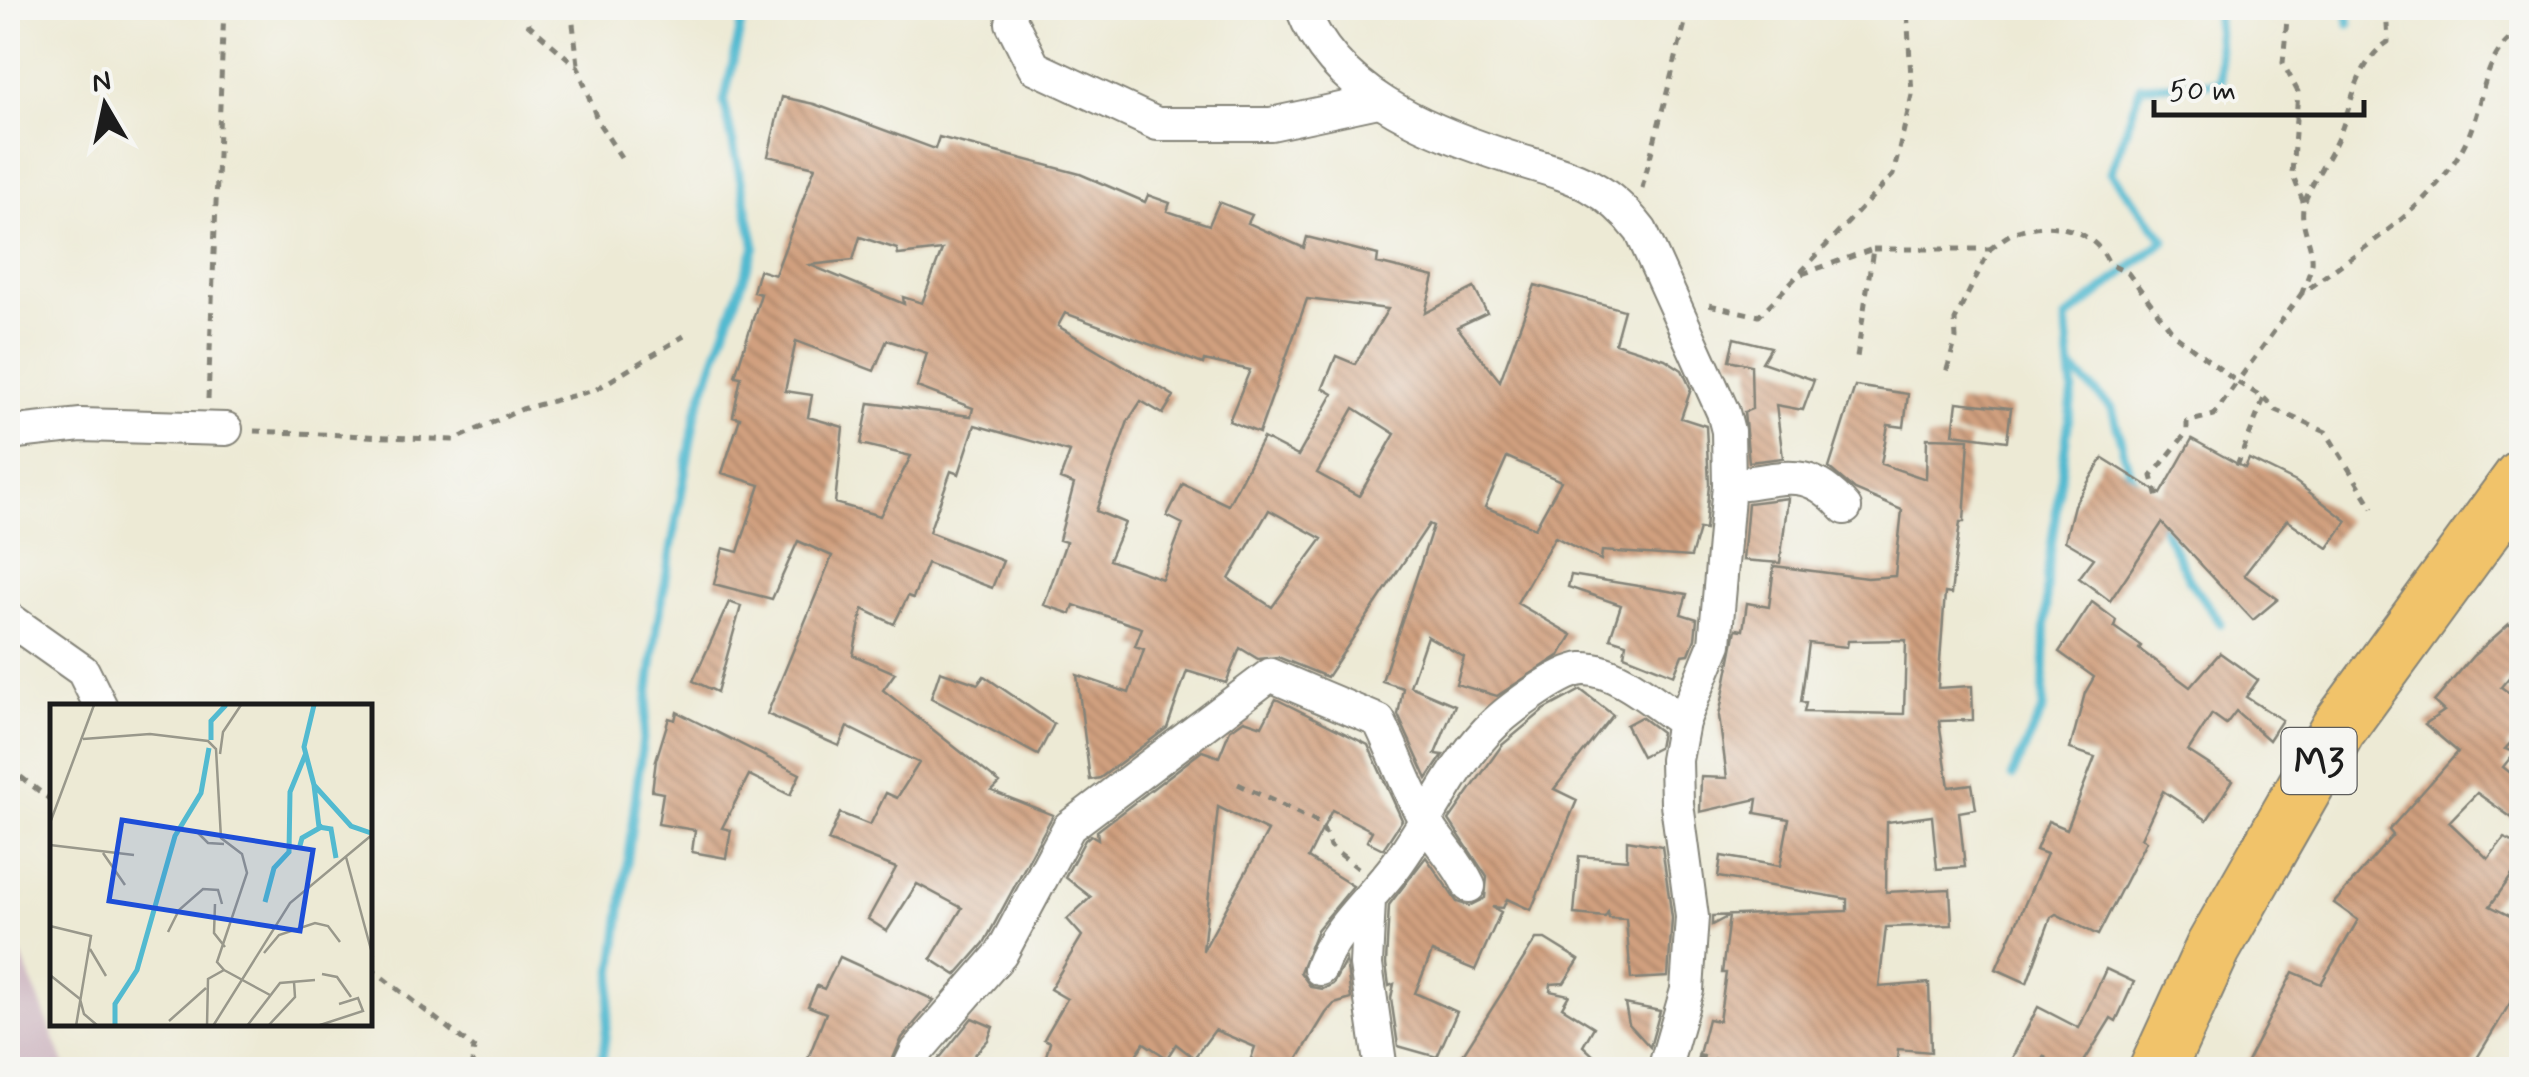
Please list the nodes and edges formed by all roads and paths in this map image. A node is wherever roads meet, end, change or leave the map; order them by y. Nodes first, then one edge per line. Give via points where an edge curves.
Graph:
1 (224, 8) edge
2 (522, 8) edge
3 (571, 8) edge
4 (1302, 8) edge
5 (1689, 8) edge
6 (1907, 8) edge
7 (2288, 8) edge
8 (2386, 8) edge
9 (1012, 23) dead end
10 (2522, 31) edge
11 (578, 67) junction
12 (1378, 101) junction
13 (621, 157) dead end
14 (2304, 204) junction
15 (1642, 231) junction
16 (1873, 249) junction
17 (1990, 249) junction
18 (1799, 275) junction
19 (2302, 293) junction
20 (1672, 298) junction
21 (684, 336) dead end
22 (1856, 364) dead end
23 (1946, 373) dead end
24 (2237, 382) junction
25 (2264, 398) junction
26 (217, 429) junction
27 (8, 433) edge
28 (2237, 466) dead end
29 (2522, 477) edge
30 (1729, 486) junction
31 (2159, 502) dead end
32 (1845, 508) dead end
33 (2374, 508) dead end
34 (8, 618) edge
35 (100, 704) edge
36 (1684, 722) junction
37 (8, 768) edge
38 (1238, 784) dead end
39 (50, 800) edge
40 (1428, 820) junction
41 (1469, 886) dead end
42 (1368, 900) junction
43 (1320, 969) dead end
44 (372, 970) edge
45 (1676, 1031) junction
46 (471, 1070) edge
47 (908, 1070) edge
48 (1381, 1070) edge
49 (1664, 1070) edge
50 (1730, 1070) edge
51 (2158, 1070) edge

1 - 26 path
2 - 11 path via 528,24
3 - 11 path
4 - 12 street via 1315,41
5 - 15 path via 1642,188
6 - 18 path via 1912,95 1894,175
7 - 14 path via 2283,64 2298,92 2292,173
8 - 14 path via 2388,42 2361,75
9 - 12 street via 1034,66 1157,124 1272,124
10 - 19 path via 2508,37 2490,68 2468,137 2432,194
11 - 13 path via 598,122
12 - 15 street via 1498,154 1594,184
14 - 19 path via 2313,261
15 - 20 street
16 - 17 path
16 - 18 path
16 - 22 path
17 - 23 path via 1955,320
17 - 24 path via 2018,231 2063,226 2086,236 2102,246 2110,264 2128,273 2174,334
18 - 20 path via 1759,316
19 - 24 path
20 - 30 street via 1723,412
21 - 26 path via 594,390 522,409 454,440
24 - 25 path
24 - 31 path via 2214,415 2187,422 2187,432 2152,476
25 - 28 path
25 - 33 path via 2326,432
26 - 27 street via 81,425
29 - 51 highway, M3 via 2338,728 2213,948
30 - 32 street via 1810,478
30 - 36 street via 1716,644
34 - 35 street via 83,670
36 - 40 street via 1607,675 1573,671 1488,729
36 - 45 street via 1676,804 1692,916 1687,990
37 - 39 path
38 - 42 path via 1321,824 1330,846 1371,879
40 - 41 street
40 - 42 street
40 - 47 street via 1379,721 1270,674 1069,827 1001,954
42 - 43 street
42 - 48 street via 1366,965
44 - 46 path via 474,1048
45 - 49 street
45 - 50 path via 1698,1057 1732,1064

